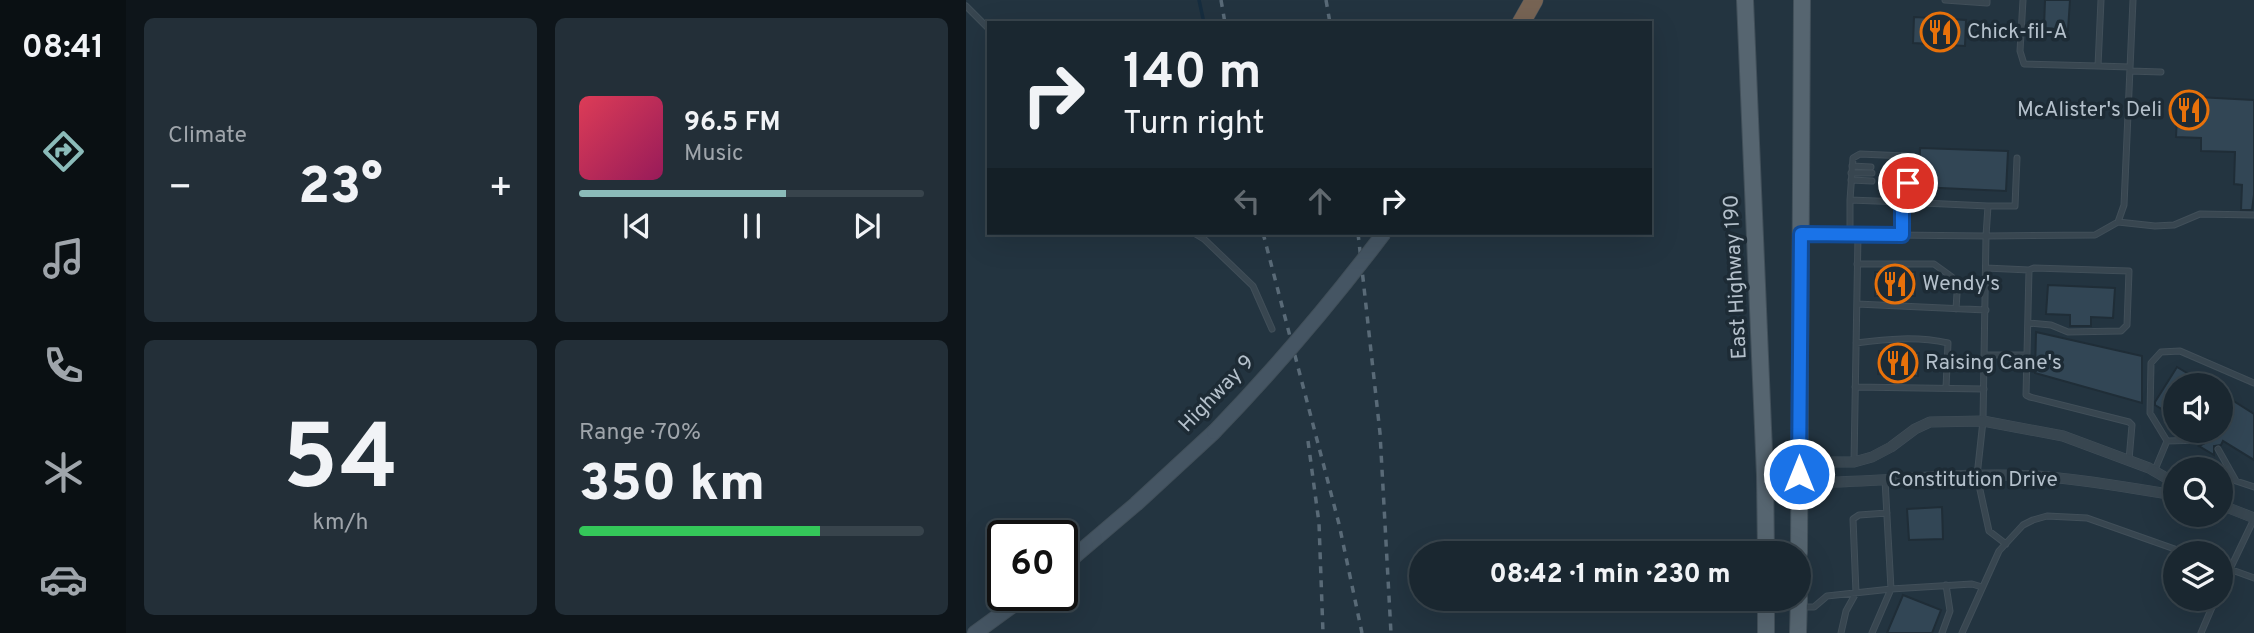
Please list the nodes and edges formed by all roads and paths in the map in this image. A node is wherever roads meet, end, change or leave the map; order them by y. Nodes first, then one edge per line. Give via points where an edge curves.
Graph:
1 (1525, 0) edge
2 (1534, 0) edge
3 (1745, 0) edge
4 (1802, 0) edge
5 (1945, 0) edge
6 (2023, 0) edge
7 (2101, 0) edge
8 (2133, 0) edge
9 (1987, 1) edge
10 (966, 6) edge
11 (1520, 21) edge
12 (1520, 21) edge
13 (987, 27) edge
14 (2098, 66) junction
15 (2130, 69) junction
16 (2161, 72) dead end
17 (2017, 158) dead end
18 (1852, 169) junction
19 (1871, 170) dead end
20 (1886, 171) dead end
21 (1909, 172) junction
22 (1851, 180) junction
23 (1872, 181) dead end
24 (1885, 182) dead end
25 (1908, 183) junction
26 (1850, 200) junction
27 (1905, 202) junction
28 (1988, 206) junction
29 (2254, 215) edge
30 (2118, 222) junction
31 (1801, 234) junction
32 (1850, 234) junction
33 (1197, 235) edge
34 (1382, 235) edge
35 (1858, 235) junction
36 (1902, 235) junction
37 (1986, 236) junction
38 (1857, 264) junction
39 (1986, 268) junction
40 (2029, 270) junction
41 (1857, 304) junction
42 (1956, 309) junction
43 (1986, 310) junction
44 (2028, 323) junction
45 (1272, 329) dead end
46 (1856, 343) junction
47 (1985, 355) junction
48 (2027, 355) junction
49 (2231, 373) edge
50 (2233, 374) edge
51 (2254, 383) edge
52 (1855, 387) junction
53 (1946, 388) junction
54 (1984, 389) junction
55 (1983, 421) junction
56 (2163, 434) edge
57 (2166, 443) edge
58 (2218, 449) dead end
59 (2129, 460) junction
60 (1854, 462) junction
61 (2154, 472) junction
62 (1806, 474) junction
63 (1765, 475) junction
64 (1977, 476) junction
65 (2163, 477) edge
66 (1885, 480) junction
67 (2254, 487) edge
68 (2163, 493) edge
69 (2233, 510) edge
70 (1887, 513) junction
71 (2254, 518) edge
72 (1766, 541) edge
73 (1800, 541) edge
74 (2006, 544) junction
75 (2163, 545) edge
76 (1078, 553) edge
77 (2233, 561) edge
78 (2233, 570) edge
79 (2254, 578) edge
80 (1946, 585) junction
81 (1982, 587) junction
82 (1891, 589) junction
83 (1856, 593) junction
84 (1811, 606) edge
85 (1005, 611) edge
86 (1766, 611) edge
87 (1799, 611) edge
88 (2210, 611) edge
89 (975, 633) edge
90 (1766, 633) edge
91 (1798, 633) edge
92 (1841, 633) edge
93 (1872, 633) edge
94 (1942, 633) edge
95 (1962, 633) edge
96 (2201, 633) edge

1 - 11 highway
2 - 12 highway
3 - 63 main road, East Highway 190
4 - 31 main road
5 - 9 lane
6 - 14 lane via 2020,51 2024,64
7 - 14 lane
8 - 15 lane
10 - 13 lane
14 - 15 lane
15 - 16 lane
15 - 30 lane via 2124,205
17 - 28 lane via 2015,206
18 - 19 lane
18 - 21 lane via 1853,158 1860,154 1906,156
18 - 22 lane
20 - 21 lane
21 - 25 lane
22 - 23 lane
22 - 26 lane
24 - 25 lane
25 - 27 lane
26 - 27 lane
26 - 32 lane
27 - 28 lane
27 - 36 lane
28 - 37 lane
29 - 30 lane via 2200,214 2174,225 2155,226
30 - 37 lane via 2095,235
31 - 32 lane
31 - 62 main road
32 - 35 lane
33 - 45 lane via 1253,286
34 - 76 main road, Highway 9, bridge via 1253,392
35 - 36 lane
35 - 38 lane
36 - 37 lane
37 - 39 lane
38 - 41 lane
38 - 42 lane via 1934,264 1952,278
39 - 40 lane
39 - 43 lane
40 - 44 lane
40 - 44 lane via 2129,271 2129,275 2127,325 2121,331 2068,331
41 - 42 lane
41 - 46 lane
42 - 43 lane
43 - 47 lane
44 - 48 lane
46 - 52 lane
46 - 53 lane via 1881,338 1948,343
47 - 48 lane
47 - 54 lane
48 - 59 lane via 2026,395 2129,422 2133,433
49 - 56 lane via 2180,351 2161,352 2151,363 2150,413
50 - 51 lane
52 - 53 lane
52 - 60 lane
53 - 54 lane
54 - 55 lane
55 - 59 street, Constitution Drive via 2063,436
55 - 60 street, Constitution Drive via 1930,422 1891,447
55 - 64 lane
57 - 61 lane
58 - 67 lane via 2236,481
59 - 61 street, Constitution Drive
60 - 62 street, Constitution Drive via 1832,462
61 - 65 street, Constitution Drive
62 - 63 street, Constitution Drive
62 - 66 street, Constitution Drive via 1833,482
62 - 73 main road
63 - 72 main road, East Highway 190
64 - 66 street, Constitution Drive
64 - 68 street, Constitution Drive via 2036,476
64 - 74 lane via 1989,531
66 - 70 lane
69 - 71 street
70 - 82 lane
70 - 83 lane via 1853,519
71 - 77 lane
74 - 75 lane via 2023,525 2047,516 2087,517
74 - 81 lane
78 - 79 lane
80 - 81 lane
80 - 82 lane
80 - 94 lane via 1950,611
81 - 95 lane
82 - 83 lane
82 - 93 lane
83 - 84 lane via 1827,596
83 - 92 lane
85 - 89 main road
86 - 90 main road
87 - 91 main road
88 - 96 lane

